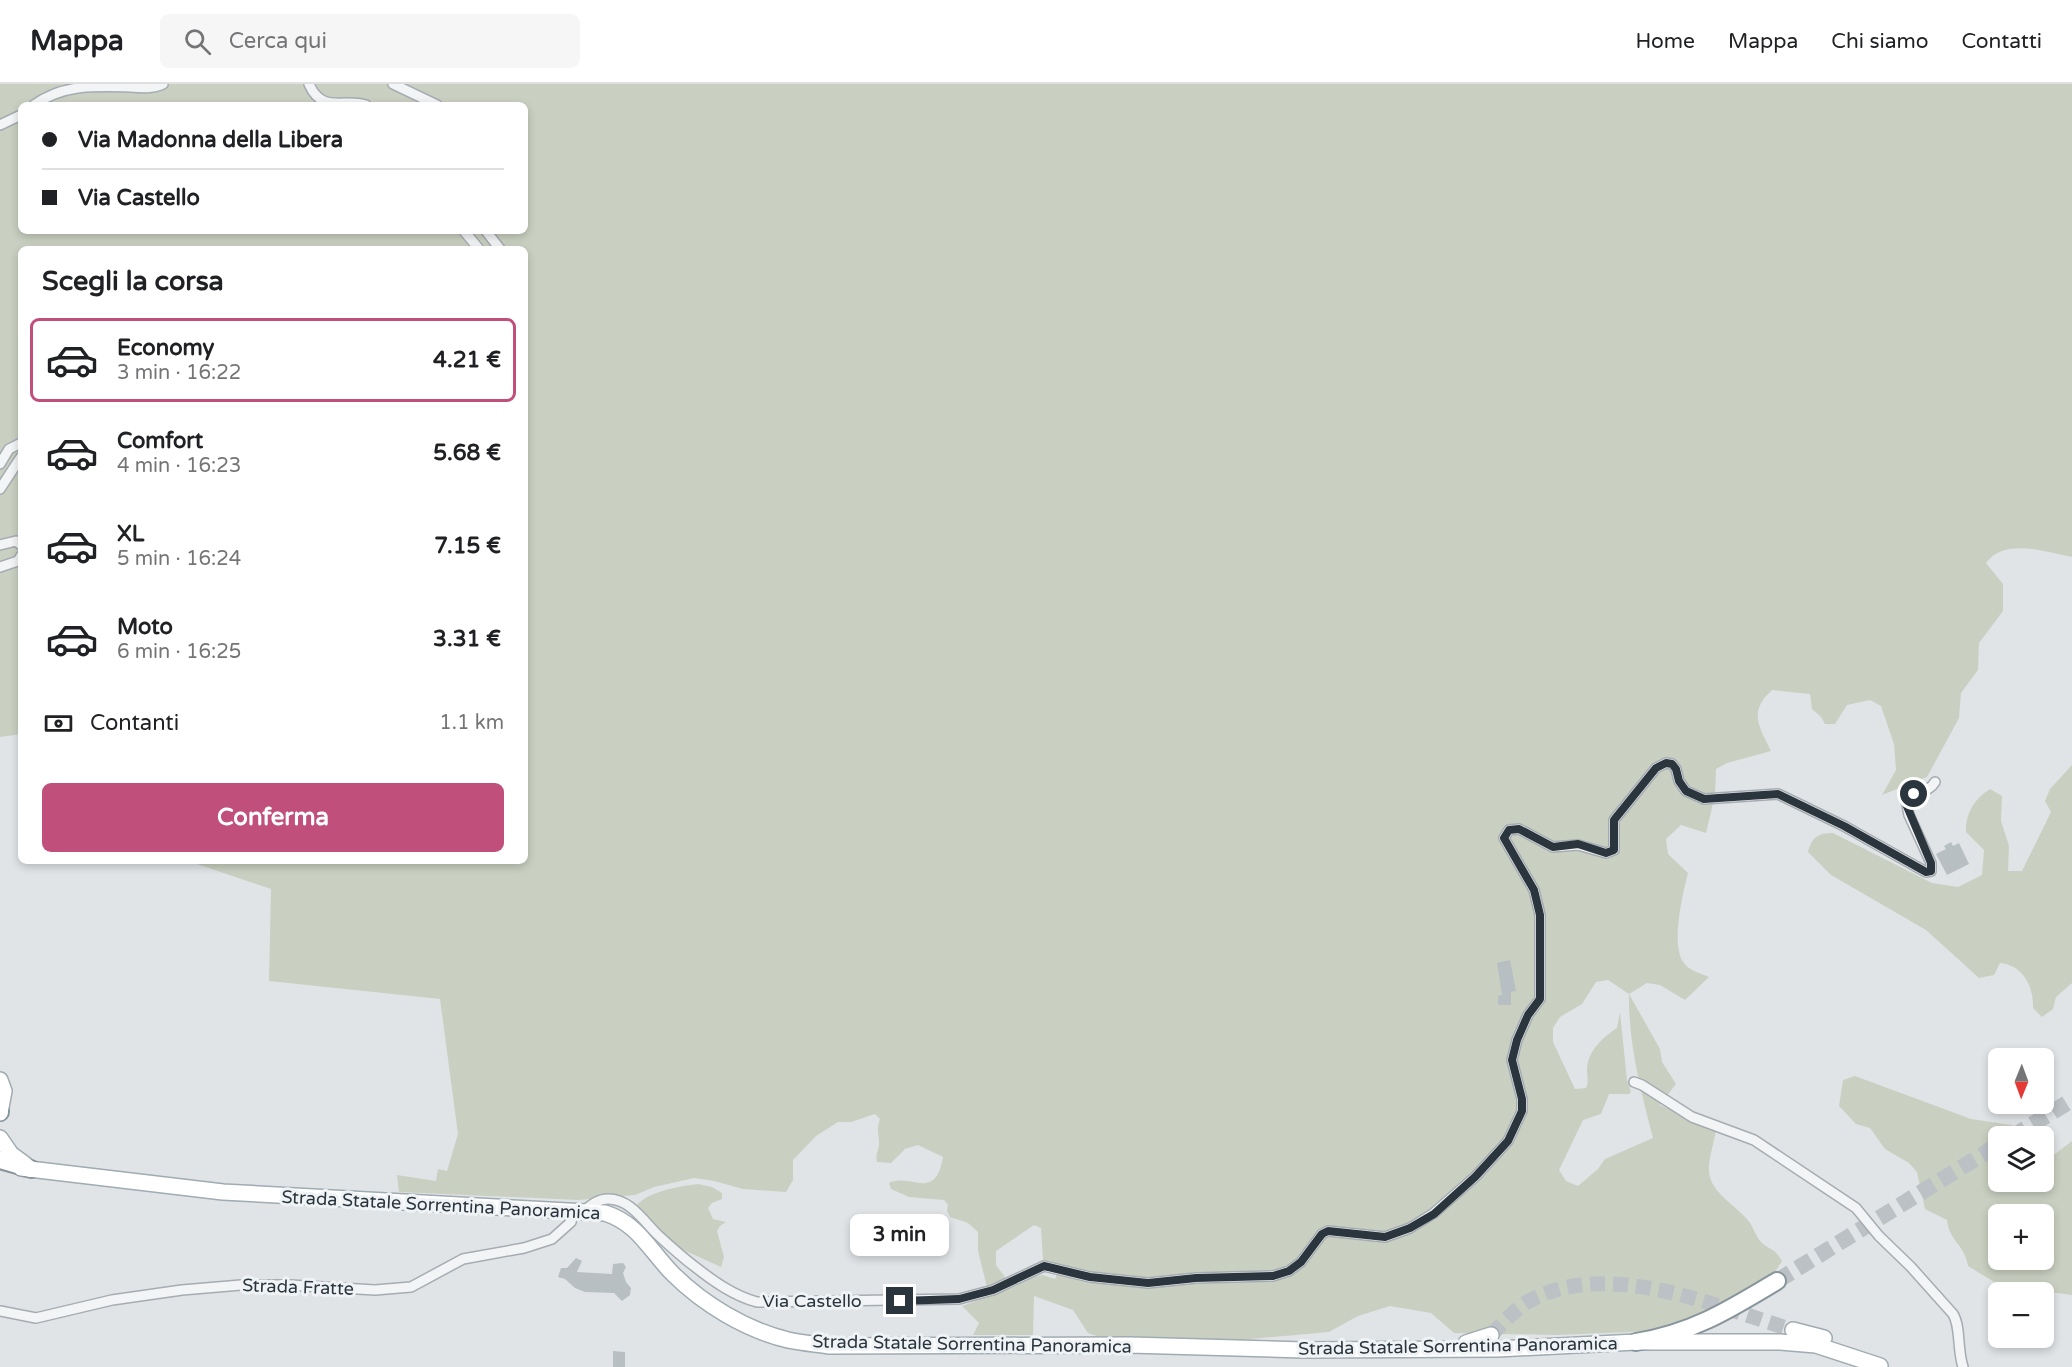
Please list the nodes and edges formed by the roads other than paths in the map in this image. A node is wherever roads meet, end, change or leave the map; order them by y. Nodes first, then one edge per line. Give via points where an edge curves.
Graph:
1 (163, 84) edge
2 (309, 84) edge
3 (393, 84) edge
4 (39, 102) edge
5 (326, 102) edge
6 (431, 102) edge
7 (18, 116) edge
8 (0, 125) edge
9 (466, 234) edge
10 (488, 234) edge
11 (476, 246) edge
12 (498, 246) edge
13 (18, 444) edge
14 (18, 461) edge
15 (0, 464) edge
16 (0, 489) edge
17 (18, 543) edge
18 (0, 544) edge
19 (18, 561) edge
20 (0, 567) edge
21 (1935, 782) dead end
22 (0, 1080) edge
23 (1634, 1082) dead end
24 (0, 1112) edge
25 (0, 1138) edge
26 (0, 1160) edge
27 (0, 1166) edge
28 (31, 1168) junction
29 (579, 1211) junction
30 (1777, 1281) tunnel mouth
31 (0, 1311) edge
32 (1793, 1330) tunnel mouth
33 (1491, 1335) tunnel mouth
34 (1636, 1342) junction
35 (1442, 1349) junction
36 (1963, 1367) edge

1 - 4 street via 143,88 85,84 62,89
2 - 5 street
3 - 6 street
7 - 8 street
9 - 11 street
10 - 12 street
13 - 15 street via 9,449
14 - 16 street
17 - 18 street
19 - 20 street
21 - 29 street, Via Castello via 1906,800 1931,863 1931,871 1926,872 1778,794 1704,799 1686,791 1676,769 1666,763 1656,768 1614,820 1614,850 1606,853 1578,844 1553,847 1519,829 1509,830 1504,838 1534,890 1540,915 1540,999 1528,1015 1512,1060 1522,1111 1508,1141 1434,1214 1385,1237 1328,1231 1289,1271 1273,1276 1148,1283 1090,1277 1044,1266 993,1290 959,1299 758,1302 740,1298 693,1266 632,1208 608,1199
22 - 24 main road via 4,1091
23 - 36 street via 1692,1117 1754,1140 1856,1208 1958,1321
25 - 28 main road via 11,1155
26 - 28 highway
27 - 28 main road, Strada Statale Sorrentina Panoramica
28 - 29 main road, Strada Statale Sorrentina Panoramica via 223,1192
29 - 31 street, Strada Fratte via 552,1239 464,1259 411,1287 375,1290 235,1286 112,1300 36,1318
29 - 35 main road, Strada Statale Sorrentina Panoramica via 622,1218 673,1274 710,1303 748,1326 788,1340 829,1346
30 - 34 highway via 1703,1324
32 - 34 main road, Strada Statale Sorrentina Panoramica via 1849,1348 1880,1366 1797,1343
33 - 35 main road
34 - 35 main road, Strada Statale Sorrentina Panoramica

